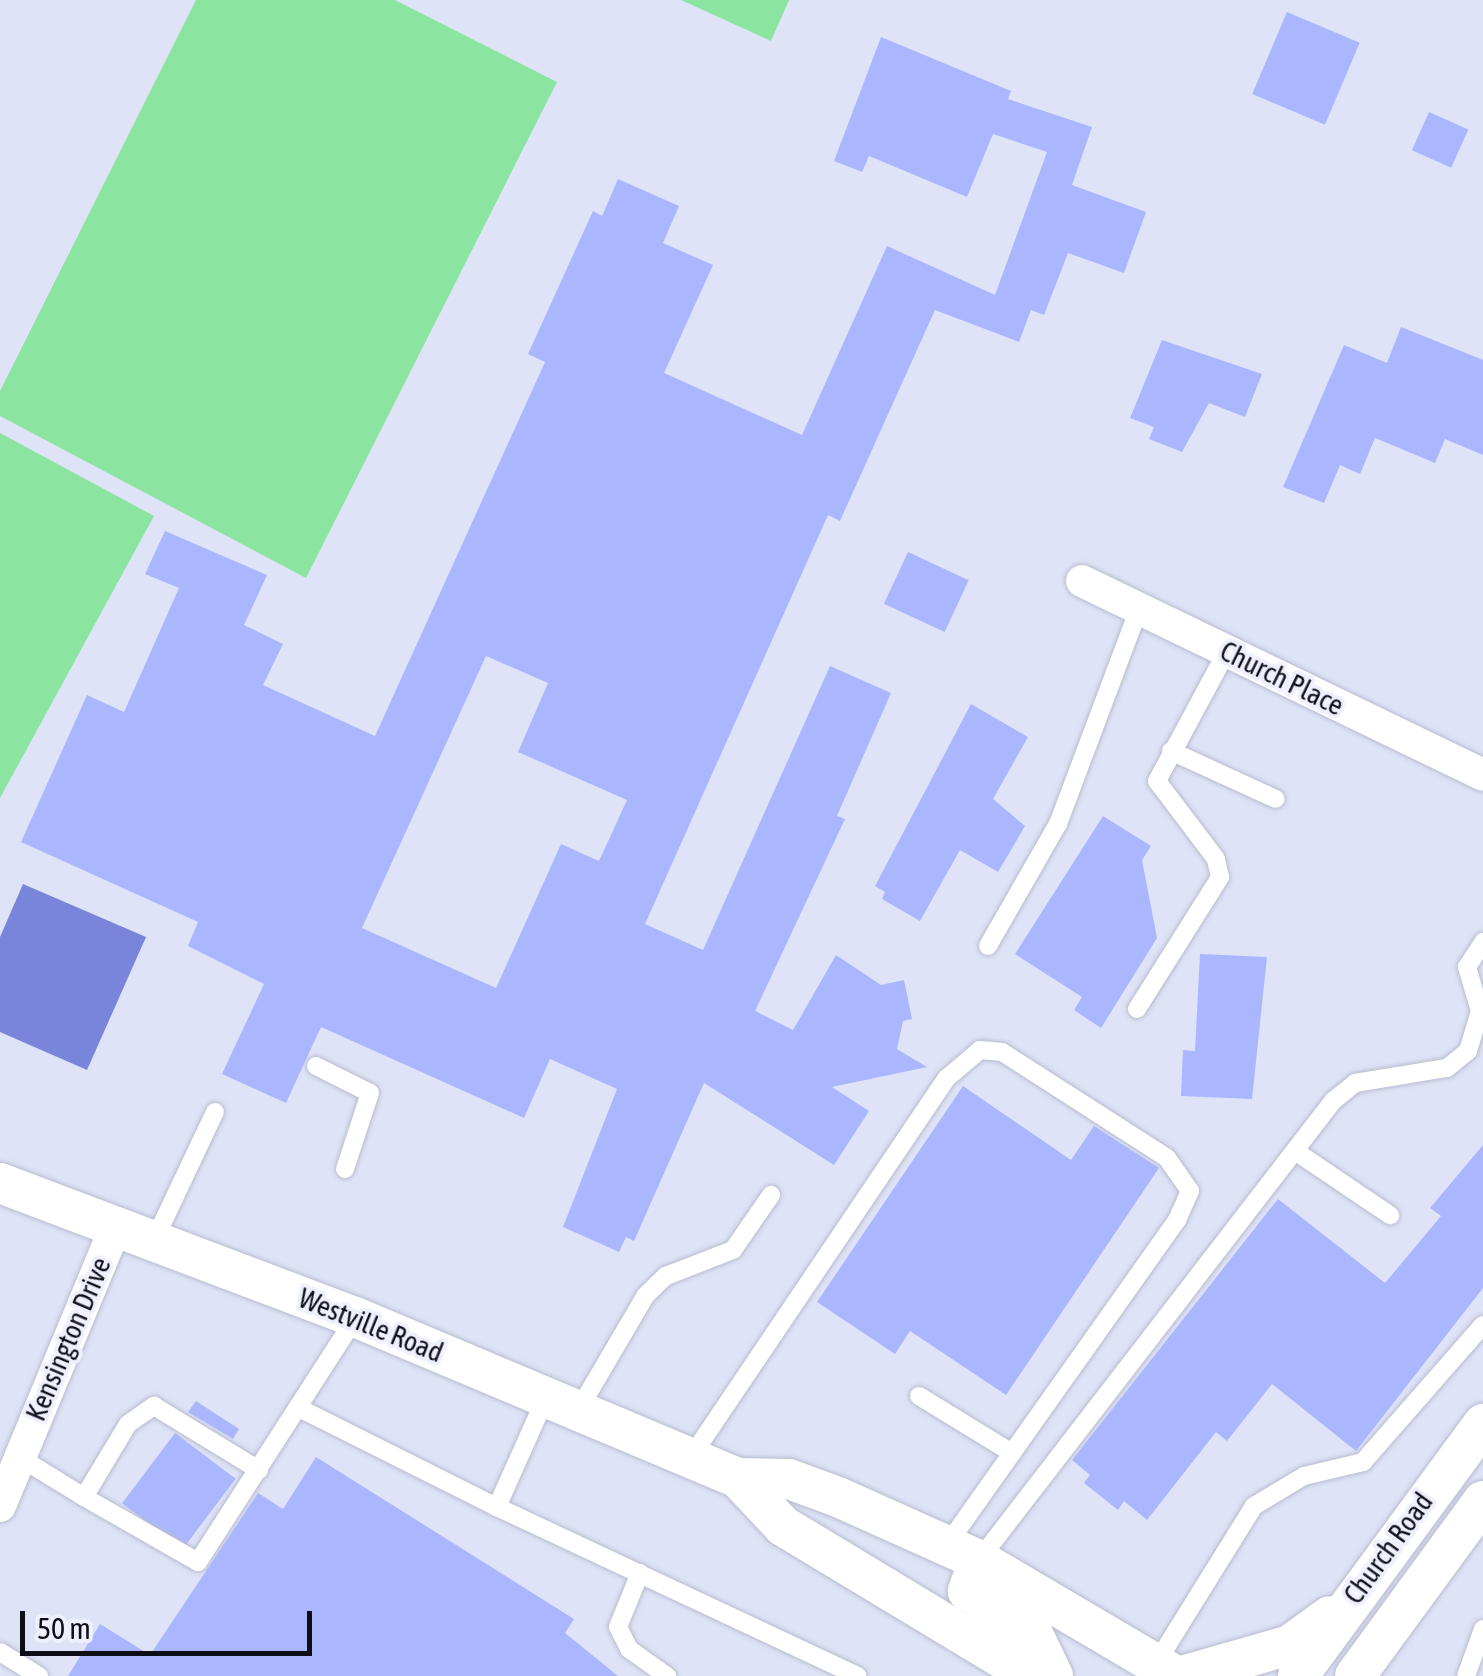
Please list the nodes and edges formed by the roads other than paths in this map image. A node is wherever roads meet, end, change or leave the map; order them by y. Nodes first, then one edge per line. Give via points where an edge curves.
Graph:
1 (1082, 580) dead end
2 (1140, 608) junction
3 (1227, 651) junction
4 (1172, 751) junction
5 (1483, 775) edge
6 (1276, 798) dead end
7 (1483, 942) edge
8 (988, 946) dead end
9 (1137, 1009) dead end
10 (1482, 1011) edge
11 (316, 1066) dead end
12 (214, 1112) dead end
13 (1295, 1151) junction
14 (345, 1169) dead end
15 (5, 1193) edge
16 (771, 1195) dead end
17 (1390, 1215) dead end
18 (115, 1228) junction
19 (153, 1243) junction
20 (355, 1317) junction
21 (1483, 1325) edge
22 (919, 1396) dead end
23 (563, 1402) junction
24 (299, 1408) junction
25 (1483, 1424) edge
26 (1012, 1453) junction
27 (18, 1457) junction
28 (691, 1457) junction
29 (259, 1470) junction
30 (738, 1478) junction
31 (84, 1496) junction
32 (1483, 1501) edge
33 (0, 1506) edge
34 (497, 1506) junction
35 (962, 1553) junction
36 (640, 1573) junction
37 (1348, 1602) junction
38 (1483, 1629) edge
39 (0, 1652) edge
40 (1166, 1673) edge
41 (850, 1674) edge
42 (38, 1676) edge
43 (667, 1676) edge
44 (1032, 1676) edge
45 (1053, 1676) edge
46 (1298, 1676) edge
47 (1355, 1676) edge
48 (1466, 1676) edge

1 - 2 street, Church Place
2 - 3 street, Church Place
2 - 8 lane via 1058,824
3 - 4 lane
3 - 5 street, Church Place
4 - 6 lane
4 - 9 lane via 1159,791 1216,859 1220,877
7 - 10 lane via 1468,967
10 - 13 lane via 1460,1060 1355,1082
11 - 14 lane via 370,1094
12 - 19 lane
13 - 17 lane
13 - 35 lane
15 - 18 street, Westville Road
16 - 23 lane via 734,1250 666,1276 646,1294
18 - 19 street, Westville Road
18 - 27 street, Kensington Drive
19 - 20 street, Westville Road
20 - 23 street, Westville Road
20 - 24 lane
21 - 40 lane via 1363,1462 1304,1476 1254,1506
22 - 26 lane
23 - 28 street, Westville Road
23 - 34 lane
24 - 29 lane
24 - 34 lane
25 - 37 street, Church Road
26 - 28 lane via 1178,1220 1190,1191 1166,1158 993,1049 966,1058 947,1078
26 - 35 lane
27 - 31 lane
27 - 33 street, Kensington Drive
28 - 30 street, Westville Road
29 - 31 lane via 149,1406 128,1424
29 - 31 lane via 198,1562
30 - 35 street, Westville Road via 789,1479
30 - 44 street, Westville Road via 783,1526
32 - 47 street, Church Road
34 - 36 lane
35 - 40 street, Westville Road
35 - 45 street via 968,1591 1032,1632
36 - 41 lane
36 - 43 lane via 618,1627 629,1649
37 - 40 street via 1290,1644
37 - 46 street, Church Road
38 - 48 lane
39 - 42 lane

